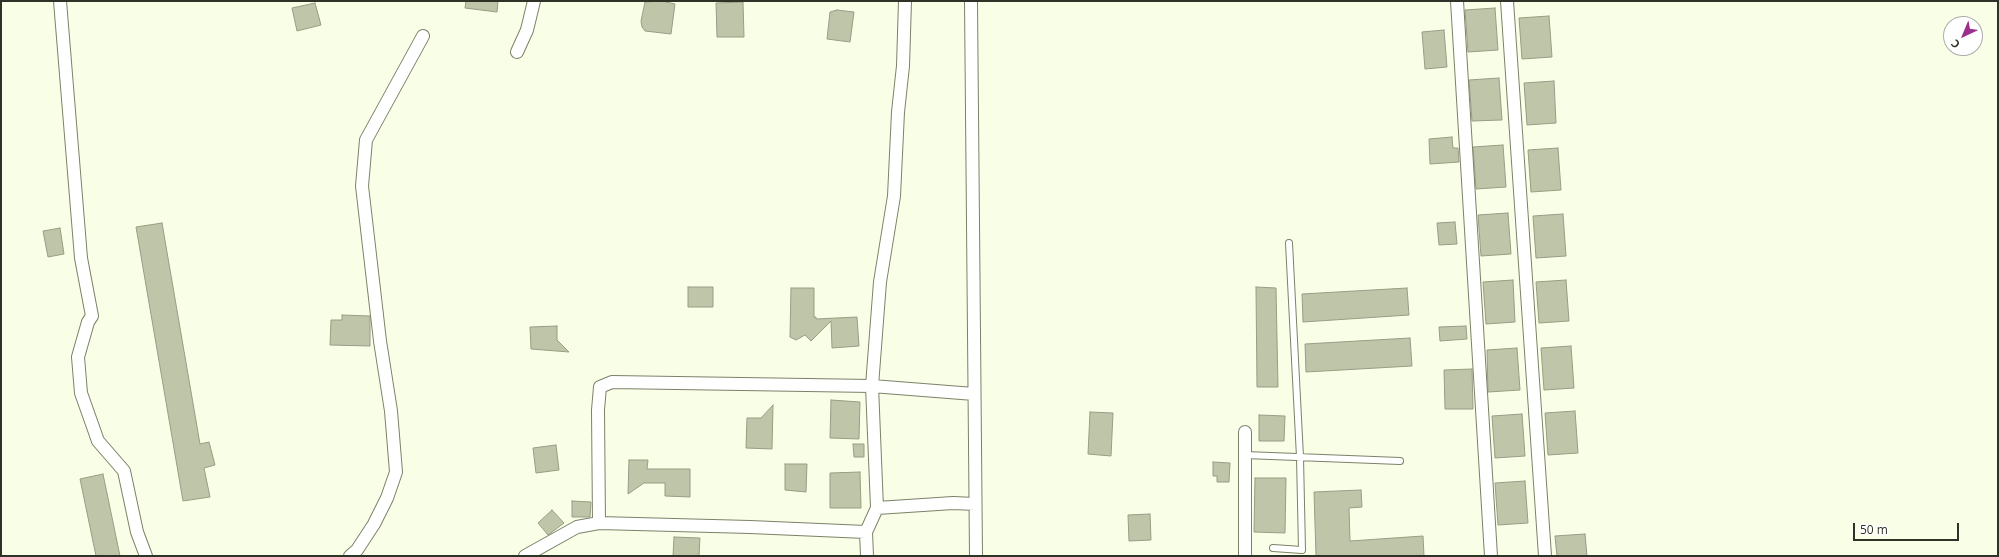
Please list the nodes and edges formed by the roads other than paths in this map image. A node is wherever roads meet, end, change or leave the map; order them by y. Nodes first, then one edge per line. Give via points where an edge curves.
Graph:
1 (60, 1) edge
2 (534, 1) edge
3 (905, 1) edge
4 (971, 1) edge
5 (1457, 1) edge
6 (1507, 1) edge
7 (423, 36) dead end
8 (517, 52) dead end
9 (1289, 243) dead end
10 (872, 386) junction
11 (974, 394) junction
12 (1245, 432) dead end
13 (1245, 455) junction
14 (1300, 457) junction
15 (1400, 461) dead end
16 (975, 504) junction
17 (877, 508) junction
18 (599, 523) junction
19 (866, 532) junction
20 (1273, 548) dead end
21 (1302, 553) edge
22 (146, 556) edge
23 (350, 556) edge
24 (525, 556) edge
25 (867, 556) edge
26 (976, 556) edge
27 (1245, 556) edge
28 (1491, 556) edge
29 (1545, 556) edge

1 - 22 street via 81,258 92,316 78,357 81,393 98,441 124,470 137,532
2 - 8 street via 527,30
3 - 10 street via 894,196 880,282
4 - 11 street
5 - 28 street
6 - 29 street
7 - 23 street via 366,140 362,186 391,411 396,472 374,524 358,550
9 - 14 lane
10 - 11 street
10 - 17 street
10 - 18 street via 612,382 600,387
11 - 16 street
12 - 13 street
13 - 14 lane
13 - 27 street
14 - 15 lane
14 - 21 lane
16 - 17 street
16 - 26 street
17 - 19 street
18 - 19 street
18 - 24 street via 577,527
19 - 25 street
20 - 21 lane

